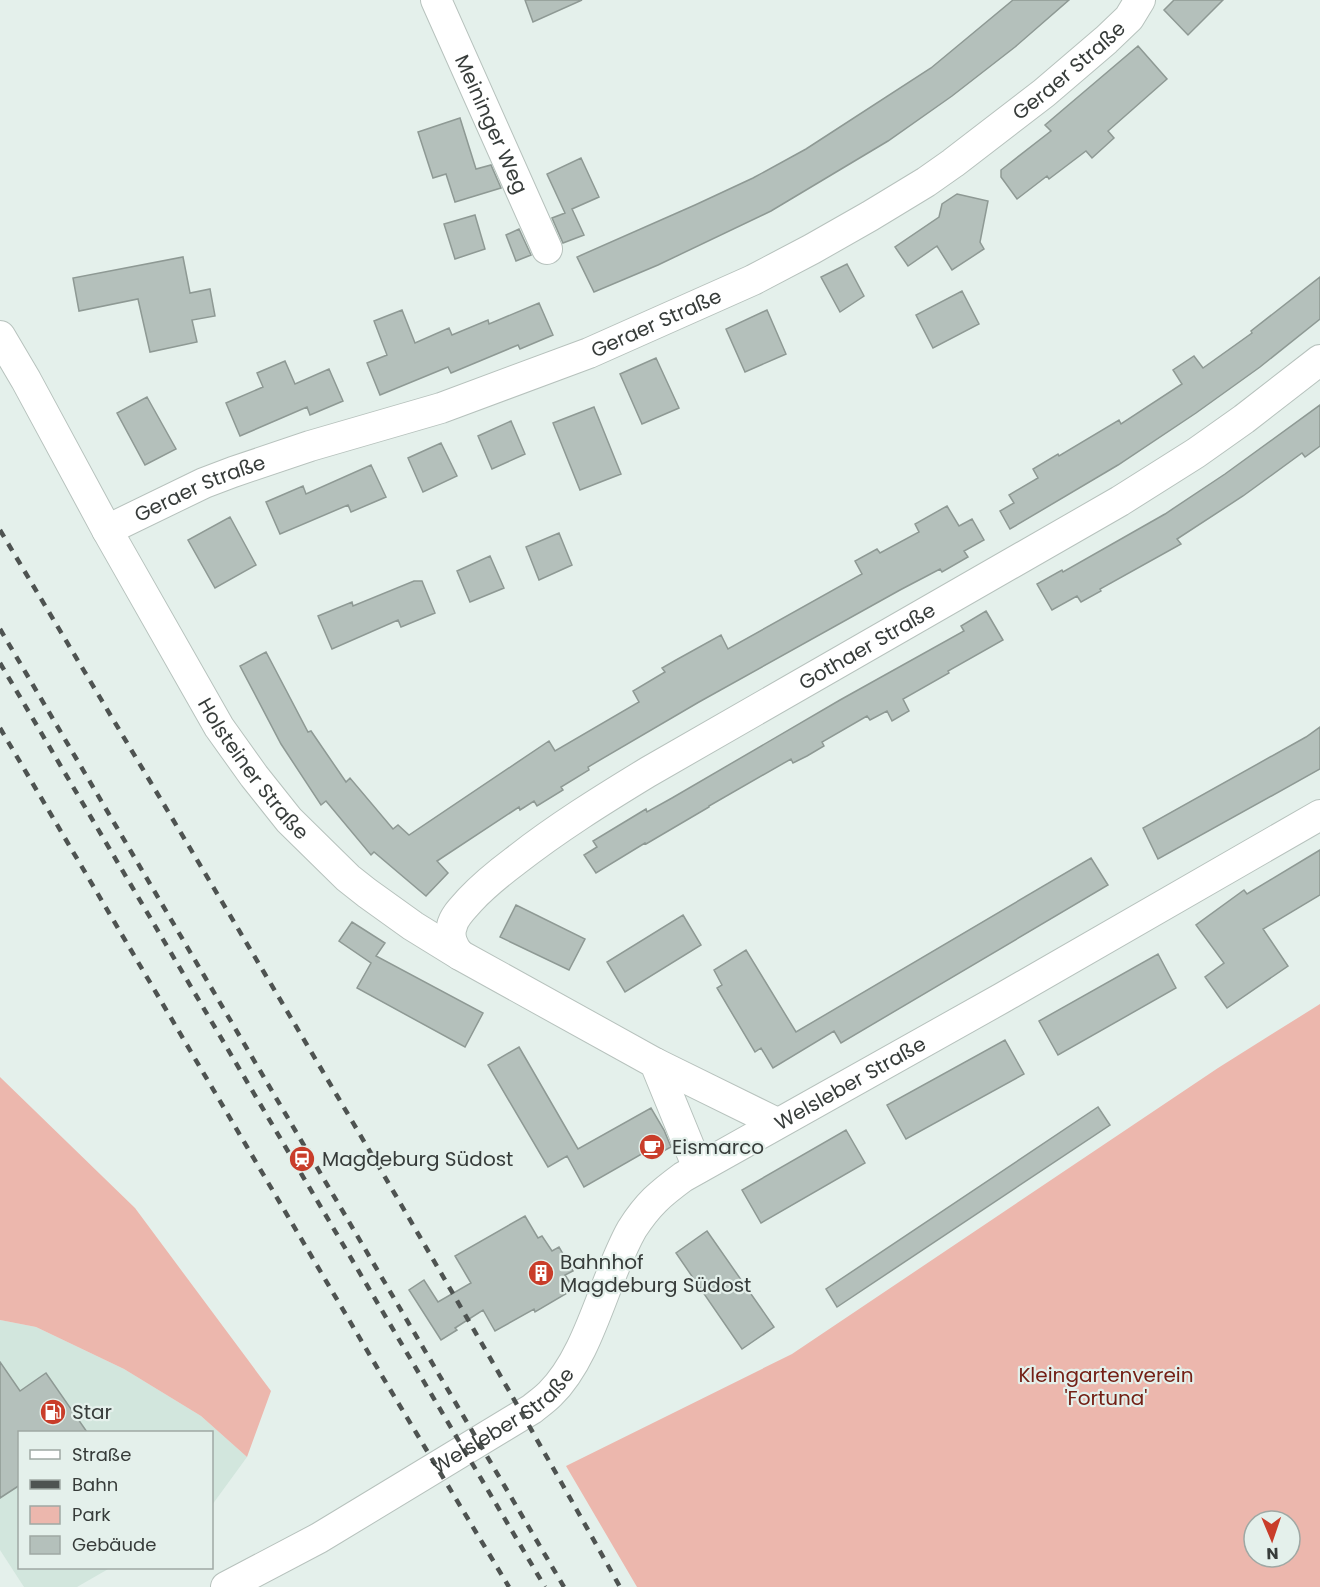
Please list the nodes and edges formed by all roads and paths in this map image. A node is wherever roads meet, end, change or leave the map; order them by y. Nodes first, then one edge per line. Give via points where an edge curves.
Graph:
1 (436, 0) edge
2 (1140, 0) edge
3 (548, 249) dead end
4 (0, 336) edge
5 (1320, 360) edge
6 (107, 530) junction
7 (1320, 815) edge
8 (460, 956) junction
9 (655, 1063) junction
10 (777, 1123) junction
11 (698, 1168) junction
12 (226, 1587) edge

1 - 3 street, Meininger Weg
2 - 6 street, Geraer Straße via 1115,33 979,144 898,199 753,280 589,353 452,404 232,472
4 - 6 street, Holsteiner Straße
5 - 8 street, Gothaer Straße via 1196,453 1120,501 587,809 488,883 464,908 451,929 453,945
6 - 8 street, Holsteiner Straße via 219,727 290,820 367,893
7 - 10 street, Welsleber Straße
8 - 9 street, Holsteiner Straße
9 - 10 street, Holsteiner Straße
9 - 11 street
10 - 11 street, Welsleber Straße
11 - 12 street, Welsleber Straße via 660,1194 639,1218 582,1346 551,1394 319,1538

